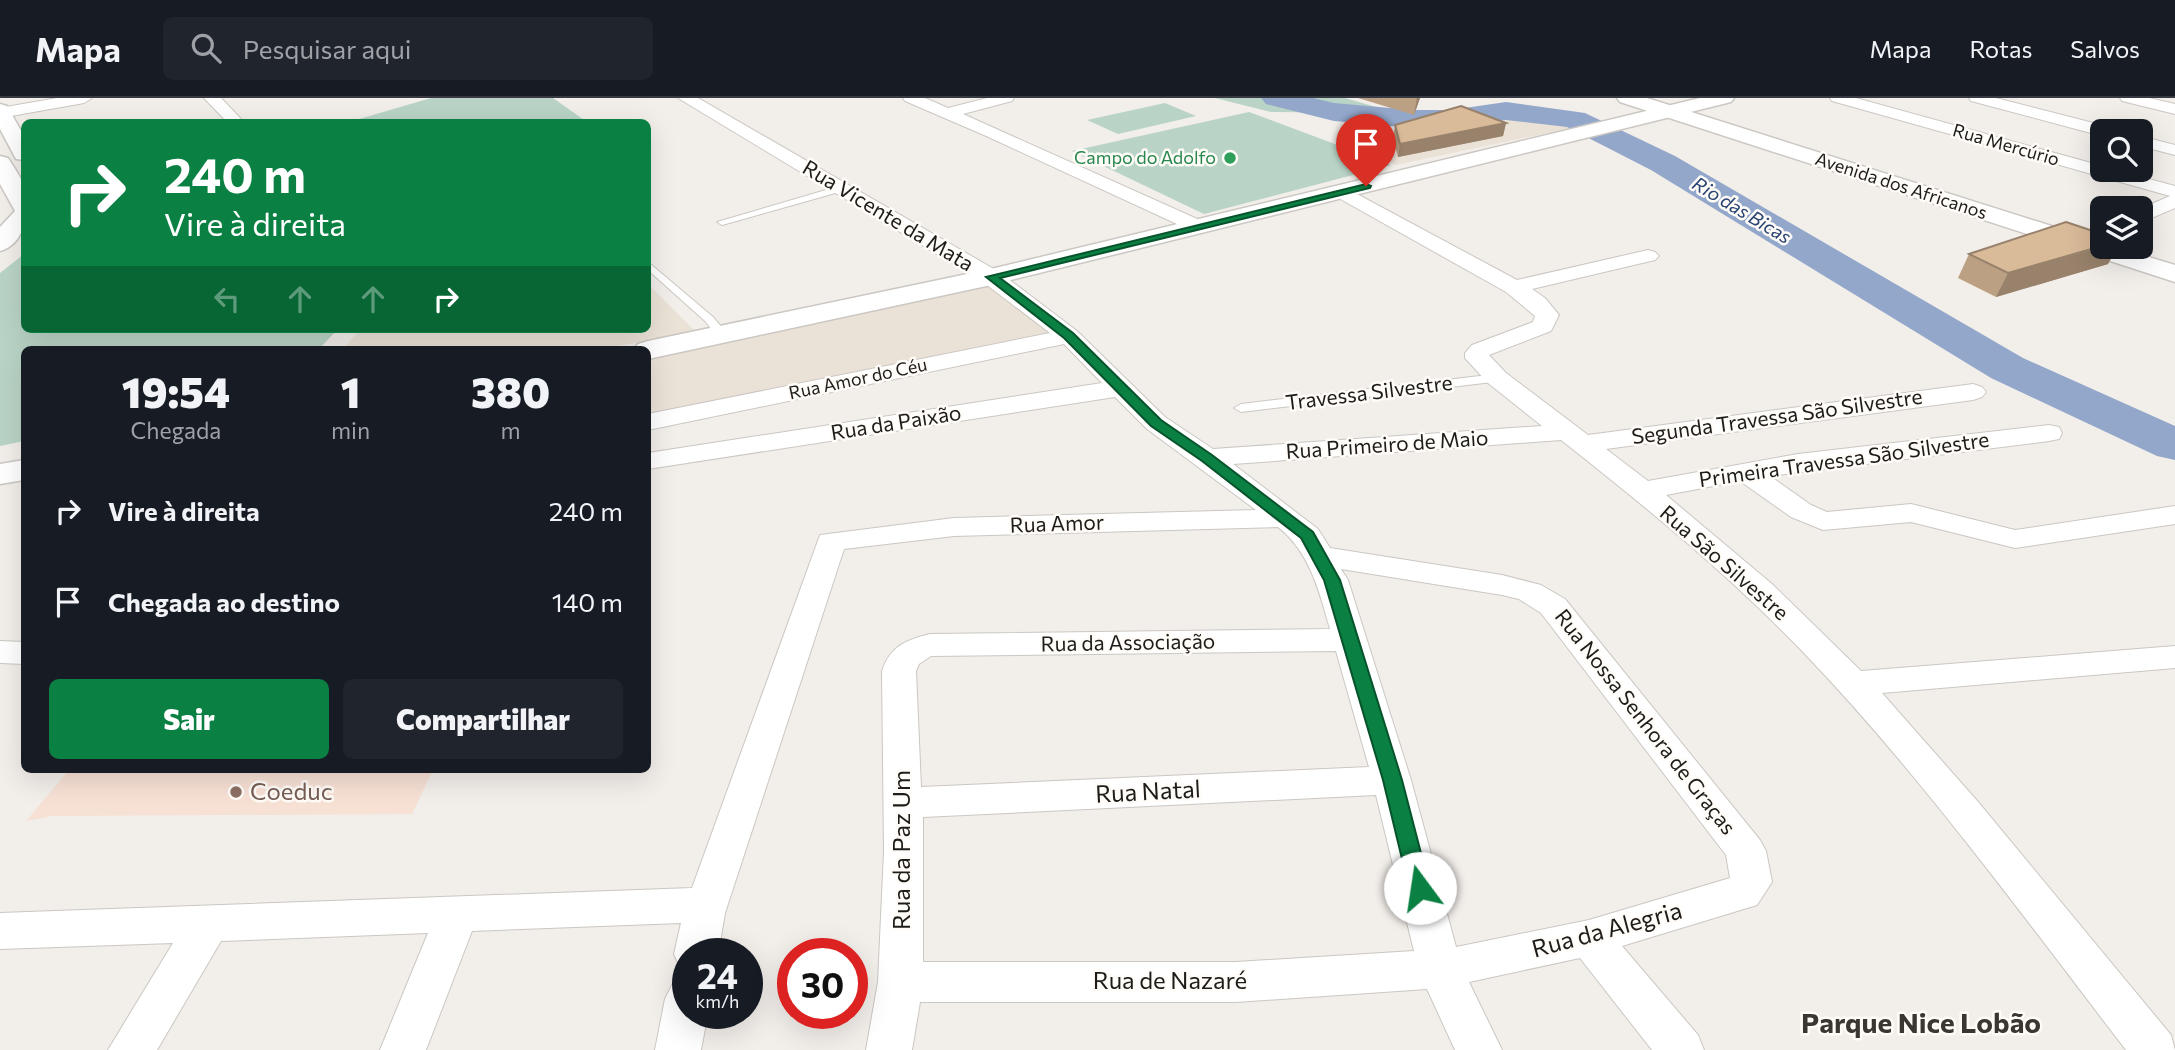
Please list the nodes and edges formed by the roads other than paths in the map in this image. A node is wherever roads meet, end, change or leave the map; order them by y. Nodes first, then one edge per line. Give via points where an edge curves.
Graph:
1 (84, 98) edge
2 (212, 98) edge
3 (687, 98) edge
4 (911, 98) edge
5 (1006, 98) edge
6 (1627, 98) edge
7 (1724, 98) edge
8 (1838, 98) edge
9 (1977, 98) edge
10 (2128, 98) edge
11 (1667, 103) edge
12 (1698, 105) junction
13 (2172, 107) edge
14 (1, 112) edge
15 (947, 113) junction
16 (233, 119) edge
17 (2090, 128) edge
18 (2153, 144) edge
19 (21, 149) edge
20 (2175, 150) edge
21 (0, 163) edge
22 (843, 188) junction
23 (1342, 192) junction
24 (2175, 192) edge
25 (2175, 201) edge
26 (21, 202) edge
27 (2153, 211) edge
28 (21, 219) edge
29 (722, 222) dead end
30 (1197, 226) junction
31 (2090, 226) edge
32 (21, 231) edge
33 (0, 244) edge
34 (2153, 246) edge
35 (2175, 253) edge
36 (1648, 256) dead end
37 (651, 268) edge
38 (2175, 274) edge
39 (991, 277) junction
40 (1514, 287) junction
41 (723, 336) junction
42 (1069, 336) junction
43 (651, 349) edge
44 (1497, 378) junction
45 (1122, 388) junction
46 (1973, 391) dead end
47 (1241, 408) dead end
48 (651, 421) edge
49 (2049, 433) dead end
50 (1573, 438) junction
51 (1207, 458) junction
52 (659, 460) edge
53 (21, 470) edge
54 (1746, 472) junction
55 (0, 474) edge
56 (1640, 491) junction
57 (2175, 515) edge
58 (1284, 518) junction
59 (1320, 555) junction
60 (1349, 640) junction
61 (0, 652) edge
62 (21, 653) edge
63 (908, 653) joint
64 (2175, 657) edge
65 (1852, 684) junction
66 (1392, 780) junction
67 (904, 803) junction
68 (1750, 865) joint
69 (707, 905) junction
70 (457, 914) junction
71 (209, 923) junction
72 (0, 931) edge
73 (700, 938) edge
74 (1589, 938) junction
75 (1440, 969) junction
76 (900, 982) junction
77 (682, 1029) edge
78 (131, 1050) edge
79 (403, 1050) edge
80 (678, 1050) edge
81 (889, 1050) edge
82 (1479, 1050) edge
83 (1681, 1050) edge
84 (2154, 1050) edge

1 - 14 street
2 - 16 street
3 - 22 street, Rua Vicente da Mata
4 - 15 street
5 - 15 street
6 - 11 main road, Avenida dos Africanos
7 - 12 main road
8 - 24 street, Rua Mercúrio
9 - 17 street
10 - 13 street
11 - 12 main road
11 - 23 main road via 1596,130
11 - 38 main road, Avenida dos Africanos
12 - 31 main road, Avenida dos Africanos
14 - 19 main road
15 - 30 street
18 - 20 street
21 - 26 main road
22 - 29 lane
22 - 39 street, Rua Vicente da Mata
23 - 30 main road
23 - 40 street, Rua São Silvestre
25 - 27 street
28 - 33 main road
30 - 39 main road
32 - 33 main road
34 - 35 main road
36 - 40 street
37 - 41 lane
39 - 41 main road
39 - 42 street, Rua Vicente da Mata
40 - 44 street, Rua São Silvestre via 1537,303 1547,320 1477,353 1476,358
41 - 43 main road
42 - 45 street, Rua Vicente da Mata
42 - 48 street, Rua Amor do Céu
44 - 47 lane, Travessa Silvestre
44 - 50 street, Rua São Silvestre
45 - 51 street, Rua Vicente da Mata via 1156,423
45 - 52 street, Rua da Paixão
46 - 50 street, Segunda Travessa São Silvestre
49 - 54 street, Primeira Travessa São Silvestre
50 - 51 street, Rua Primeiro de Maio
50 - 56 street, Rua São Silvestre
51 - 58 street, Rua Vicente da Mata
53 - 55 main road
54 - 56 street, Primeira Travessa São Silvestre
54 - 57 street via 1801,511 1824,521 1911,513 2015,539
56 - 65 street, Rua São Silvestre via 1762,591
58 - 59 street, Rua Vicente da Mata via 1307,536
58 - 69 street, Rua Amor via 954,527 831,541
59 - 60 street, Rua Vicente da Mata
59 - 68 street, Rua Nossa Senhora de Graças via 1502,585 1544,598 1746,851
60 - 63 street, Rua da Associação via 930,645
60 - 66 street, Rua Vicente da Mata
61 - 62 street
63 - 67 street, Rua da Paz Um via 899,671
64 - 65 street
65 - 84 street, Rua São Silvestre via 1901,735
66 - 67 street, Rua Natal
66 - 75 street, Rua Vicente da Mata
67 - 76 street, Rua da Paz Um
68 - 74 street, Rua da Alegria via 1751,882 1742,893
69 - 70 street
69 - 73 street
70 - 71 street
70 - 79 street
71 - 72 street
71 - 78 street
74 - 75 street, Rua da Alegria
74 - 83 street
75 - 76 street, Rua de Nazaré via 1236,982
75 - 82 street, Rua Vicente da Mata
76 - 81 street, Rua da Paz Um
77 - 80 street

